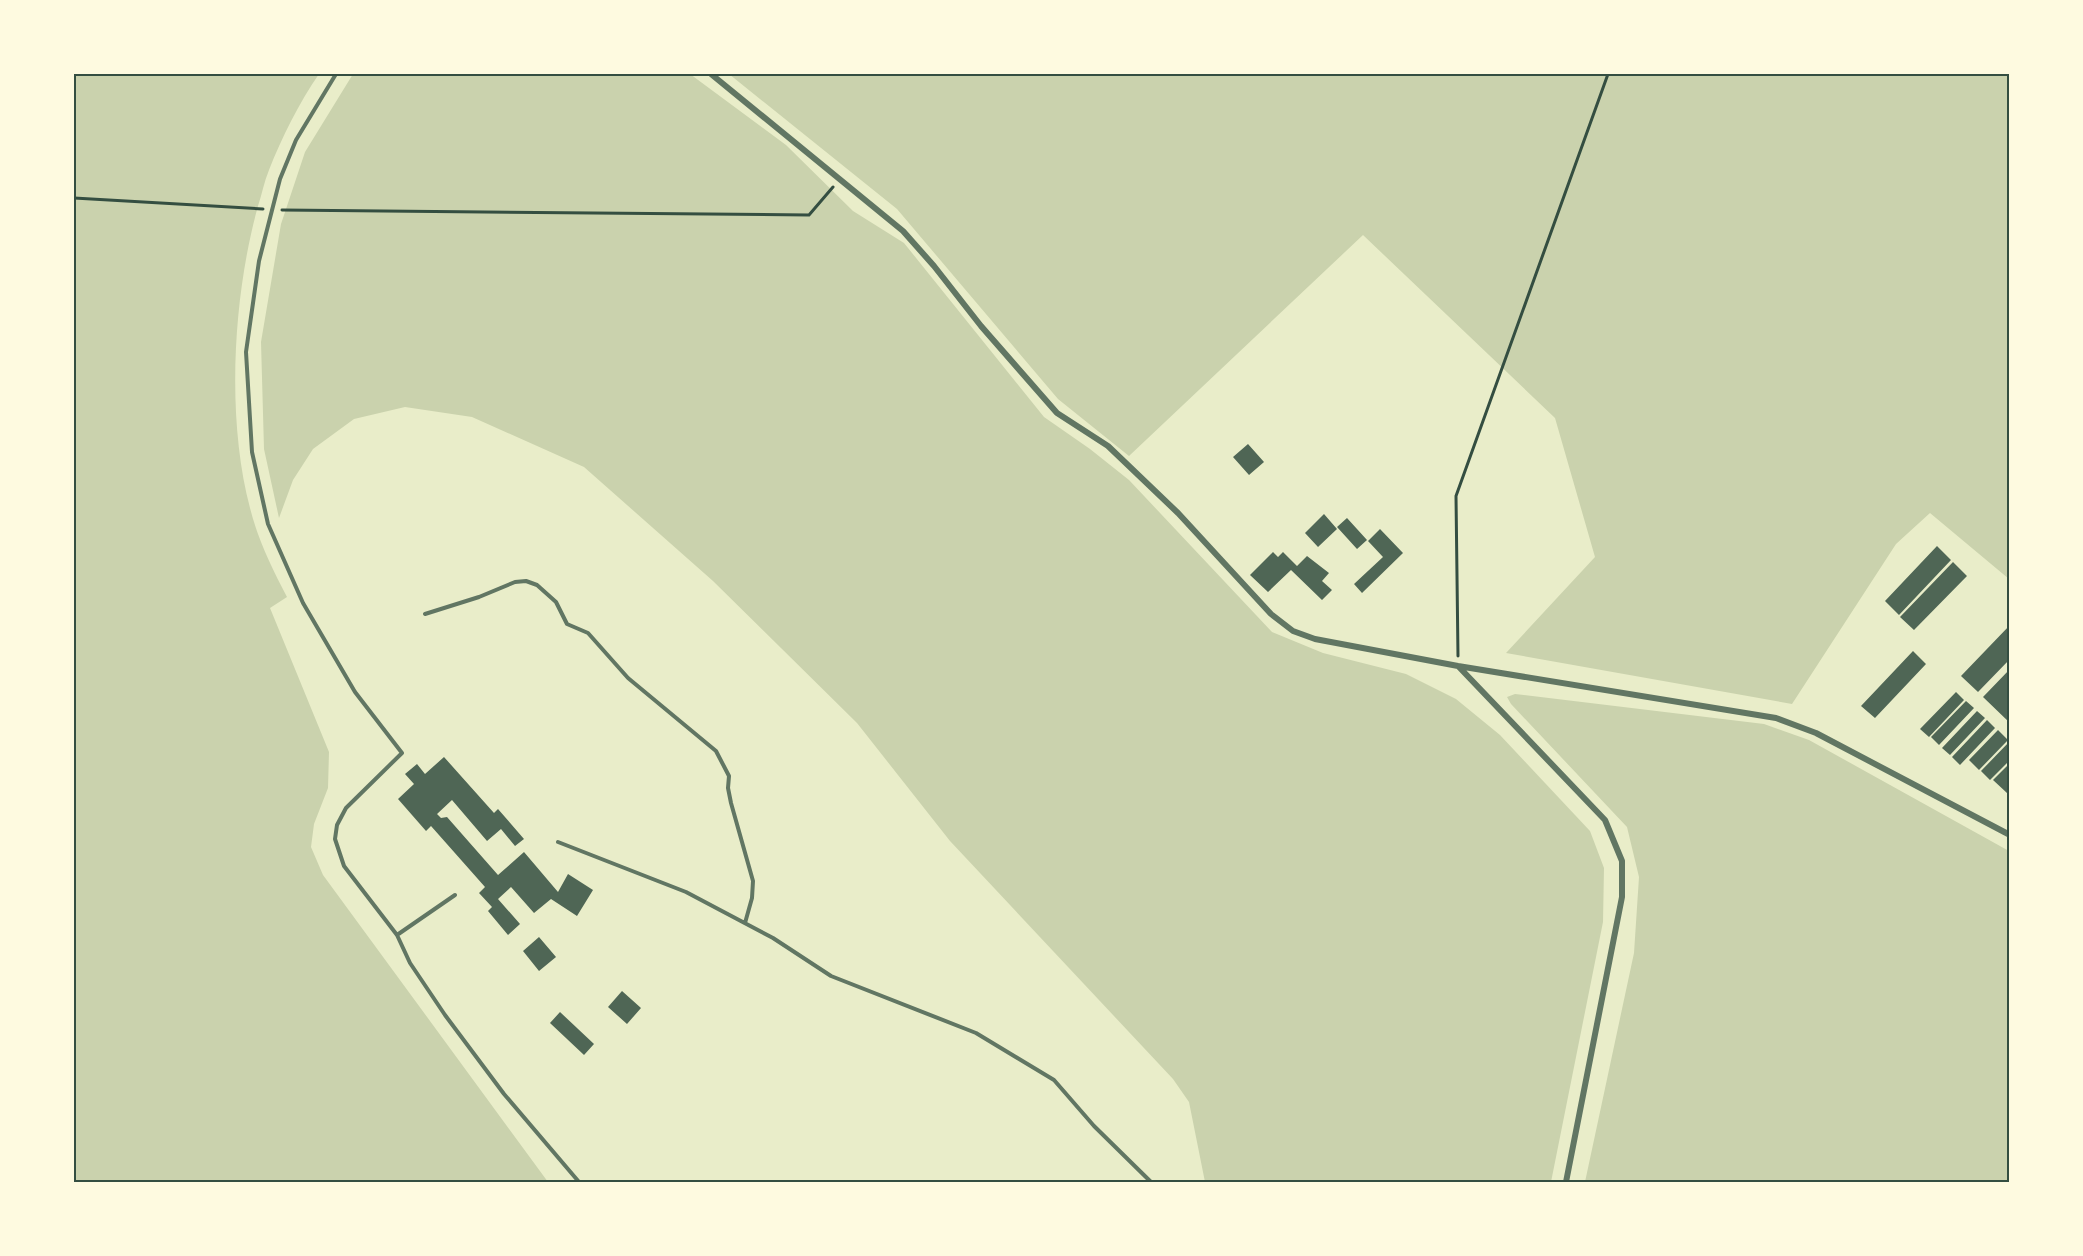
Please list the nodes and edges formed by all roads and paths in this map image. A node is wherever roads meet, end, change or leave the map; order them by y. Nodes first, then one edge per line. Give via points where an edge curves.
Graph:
1 (336, 74) edge
2 (711, 74) edge
3 (1608, 74) edge
4 (840, 179) junction
5 (74, 198) edge
6 (271, 210) junction
7 (425, 614) dead end
8 (1458, 666) junction
9 (2010, 835) edge
10 (558, 842) dead end
11 (455, 895) dead end
12 (745, 923) junction
13 (397, 935) junction
14 (579, 1182) edge
15 (1151, 1182) edge
16 (1566, 1182) edge

1 - 6 lane via 296,140
2 - 4 street
3 - 8 path via 1456,496
4 - 6 path via 809,215
4 - 8 street via 903,231 1057,413 1108,446 1178,513 1271,614 1293,631 1315,639
5 - 6 path
6 - 13 lane via 246,352 252,452 268,524 303,603 355,692 402,753 345,808 335,839 344,867
7 - 12 lane via 515,582 537,585 556,602 567,624 588,633 628,678 716,751 729,776 731,803 753,881
8 - 9 street via 1776,718 1816,733
8 - 16 street via 1605,820 1622,861 1622,897
10 - 12 lane via 686,892
11 - 13 lane
12 - 15 lane via 831,976 976,1033 1054,1080
13 - 14 lane via 410,963 445,1015 504,1094

